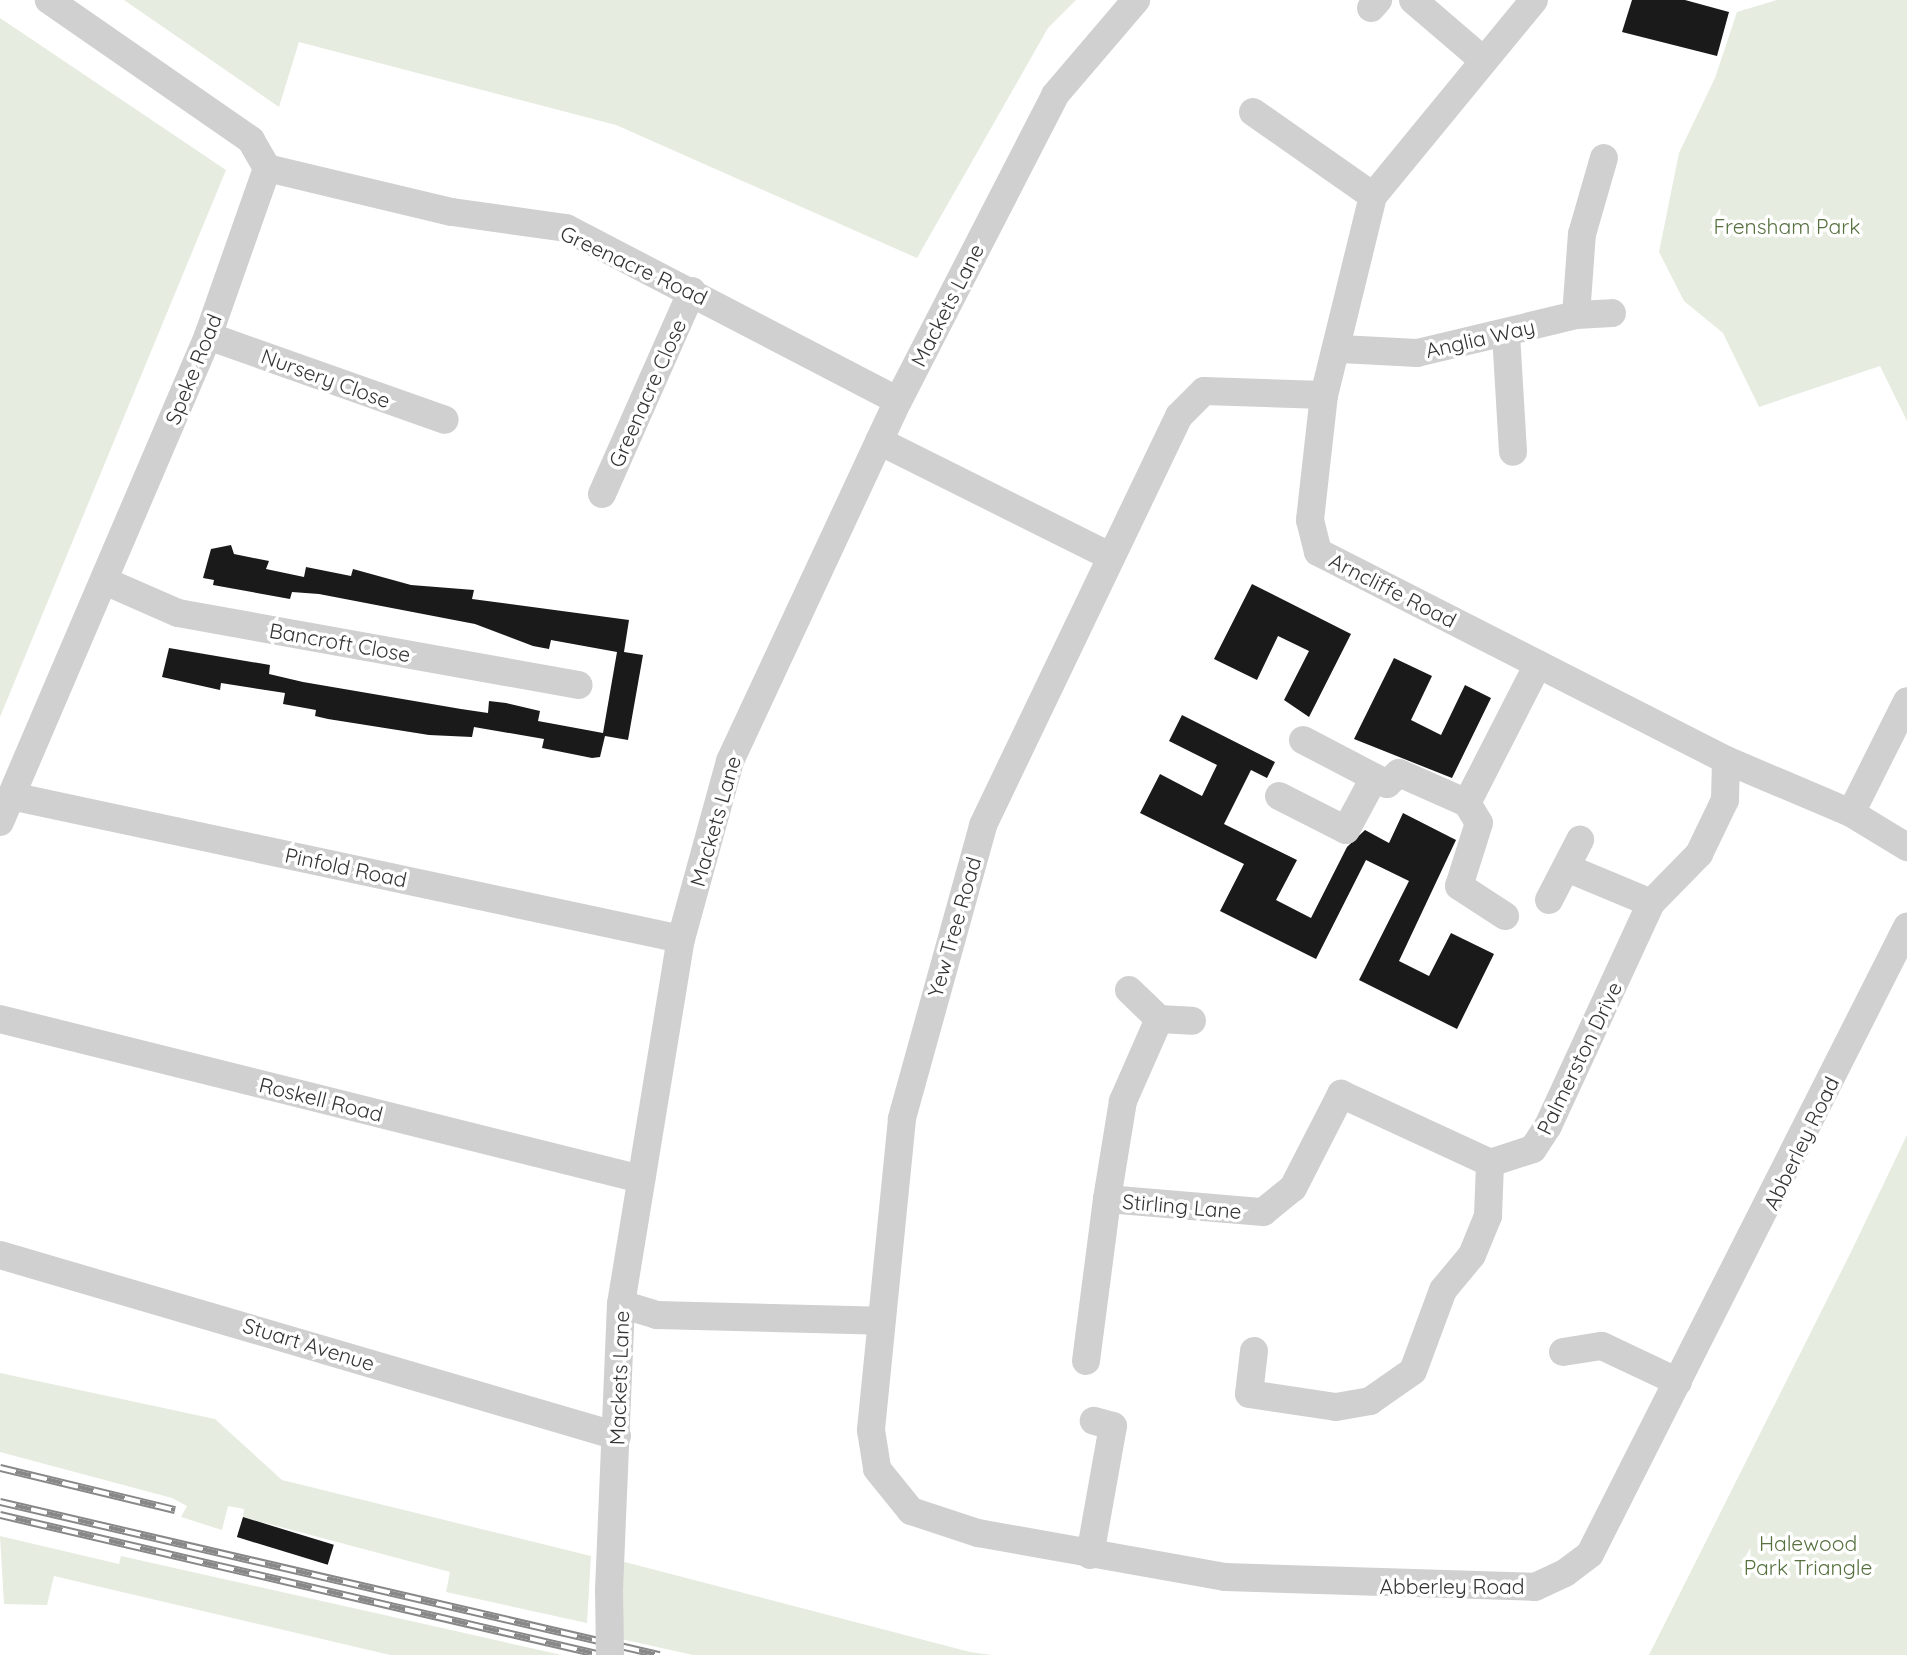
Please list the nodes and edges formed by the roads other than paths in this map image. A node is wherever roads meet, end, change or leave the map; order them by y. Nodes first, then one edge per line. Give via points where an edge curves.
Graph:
1 (49, 0) edge
2 (1136, 0) edge
3 (1413, 0) edge
4 (1534, 0) edge
5 (1483, 60) junction
6 (1253, 112) dead end
7 (1604, 158) dead end
8 (268, 168) junction
9 (1373, 196) junction
10 (692, 291) junction
11 (1612, 313) dead end
12 (1576, 315) junction
13 (1506, 334) junction
14 (208, 336) junction
15 (1341, 349) junction
16 (1324, 395) junction
17 (898, 401) junction
18 (445, 420) dead end
19 (879, 442) junction
20 (1513, 452) dead end
21 (602, 494) dead end
22 (1108, 555) junction
23 (107, 582) junction
24 (1538, 664) junction
25 (580, 685) dead end
26 (1907, 701) edge
27 (1303, 740) dead end
28 (1899, 744) edge
29 (1726, 760) junction
30 (1374, 778) junction
31 (11, 796) junction
32 (1279, 796) dead end
33 (1467, 803) junction
34 (1852, 813) junction
35 (0, 822) edge
36 (1580, 840) dead end
37 (1907, 847) edge
38 (1567, 868) junction
39 (1549, 900) dead end
40 (1651, 904) junction
41 (1505, 916) dead end
42 (1907, 927) edge
43 (681, 939) junction
44 (1129, 990) dead end
45 (0, 1019) edge
46 (1159, 1019) junction
47 (1192, 1021) dead end
48 (1490, 1163) junction
49 (641, 1179) junction
50 (1107, 1199) junction
51 (0, 1255) edge
52 (621, 1304) junction
53 (880, 1321) junction
54 (1254, 1351) dead end
55 (1563, 1352) dead end
56 (1086, 1361) dead end
57 (1678, 1382) junction
58 (876, 1391) joint
59 (1094, 1421) dead end
60 (617, 1436) junction
61 (1090, 1555) junction
62 (610, 1655) edge

1 - 8 street via 251,140
2 - 17 street, Mackets Lane via 1055,95
3 - 5 street
4 - 5 street, Arncliffe Road
5 - 9 street, Arncliffe Road
6 - 9 street
7 - 12 street via 1582,234
8 - 10 street, Greenacre Road via 452,212 566,228
8 - 14 street, Speke Road
9 - 15 street, Arncliffe Road
10 - 17 street, Greenacre Road
10 - 21 street, Greenacre Close
11 - 12 street, Anglia Way
12 - 13 street, Anglia Way
13 - 15 street, Anglia Way via 1417,353
13 - 20 street
14 - 18 street, Nursery Close
14 - 23 street, Speke Road
15 - 16 street, Arncliffe Road
16 - 22 street, Yew Tree Road via 1203,391 1179,416
16 - 24 street, Arncliffe Road via 1310,520 1318,552
17 - 19 street, Mackets Lane
19 - 22 street
19 - 43 street, Mackets Lane via 730,761
22 - 53 street, Yew Tree Road via 983,826 950,933 902,1119
23 - 25 street, Bancroft Close via 178,614
23 - 31 street, Speke Road
24 - 29 street, Arncliffe Road
24 - 33 street
26 - 28 street
27 - 30 street
28 - 34 street
29 - 34 street, Arncliffe Road
29 - 40 street, Palmerston Drive via 1724,800 1699,854
30 - 32 street via 1346,830
30 - 33 street via 1387,784 1399,773
31 - 35 street, Speke Road
31 - 43 street, Pinfold Road
33 - 41 street via 1479,823 1459,886
34 - 37 street, Arncliffe Road
36 - 38 street
38 - 39 street
38 - 40 street
40 - 48 street, Palmerston Drive via 1548,1126 1533,1149
42 - 57 street, Abberley Road
43 - 49 street, Mackets Lane
44 - 46 street
45 - 49 street, Roskell Road
46 - 47 street
46 - 50 street, Stirling Lane via 1123,1101
48 - 50 street, Stirling Lane via 1341,1094 1293,1188 1263,1212
48 - 54 street via 1488,1216 1472,1255 1443,1290 1413,1371 1392,1390 1336,1407 1250,1394
49 - 52 street, Mackets Lane
50 - 56 street
51 - 60 street, Stuart Avenue
52 - 53 street via 657,1315
52 - 60 street, Mackets Lane
53 - 58 street, Yew Tree Road
55 - 57 street via 1602,1346
57 - 61 street, Abberley Road via 1590,1554 1535,1587 1225,1577
58 - 61 street, Abberley Road via 871,1430 877,1469 911,1511 978,1533
59 - 61 street via 1113,1426
60 - 62 street, Mackets Lane, bridge

